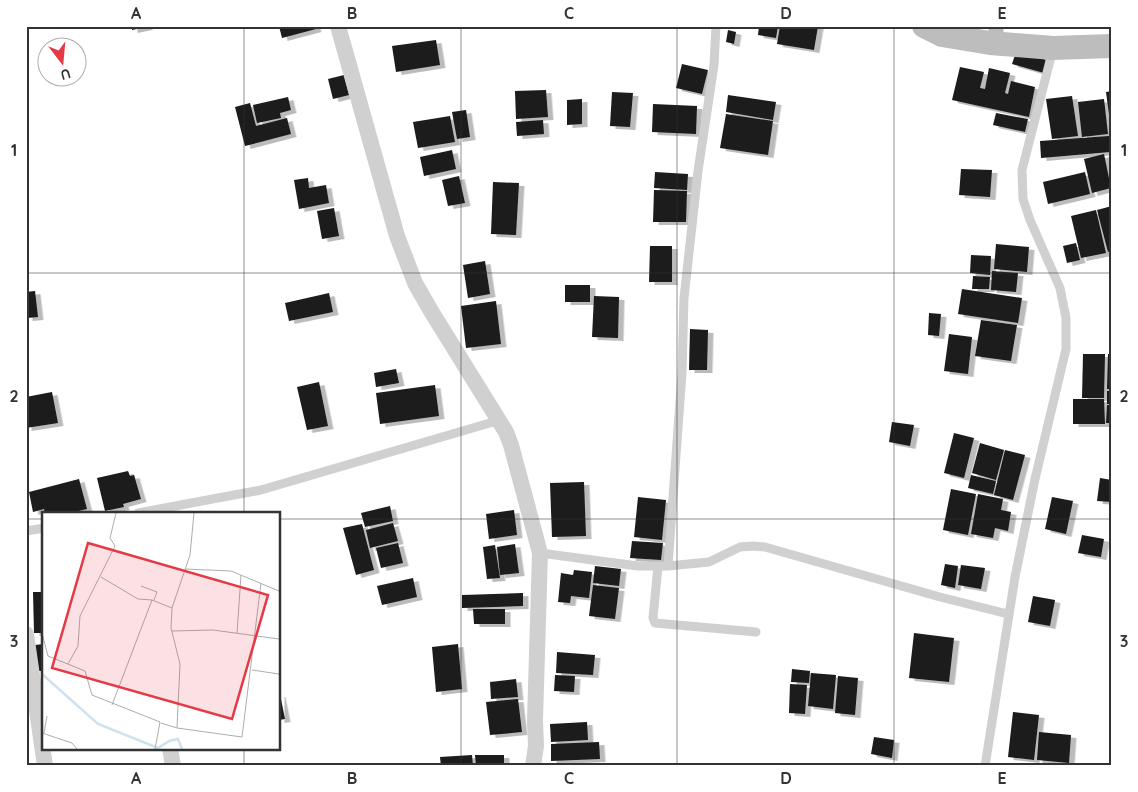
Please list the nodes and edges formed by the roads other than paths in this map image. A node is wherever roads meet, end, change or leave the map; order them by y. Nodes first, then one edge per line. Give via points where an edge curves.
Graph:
1 (338, 26) edge
2 (716, 26) edge
3 (924, 26) edge
4 (1112, 46) edge
5 (1053, 48) junction
6 (500, 420) junction
7 (143, 512) edge
8 (42, 528) edge
9 (26, 531) edge
10 (540, 553) junction
11 (658, 566) junction
12 (668, 566) junction
13 (1008, 614) junction
14 (756, 632) dead end
15 (26, 634) edge
16 (42, 745) edge
17 (43, 750) edge
18 (170, 750) edge
19 (45, 766) edge
20 (173, 766) edge
21 (533, 766) edge
22 (985, 766) edge

1 - 6 street via 397,236 415,283
2 - 12 lane via 714,65 684,298
3 - 5 street via 942,35
4 - 5 street
5 - 13 lane via 1022,170 1023,199 1060,288 1066,318 1066,350 1035,479
6 - 7 lane via 261,490
6 - 10 street via 511,445
8 - 9 lane
10 - 11 lane
10 - 21 street
11 - 12 lane
11 - 14 lane via 655,623
12 - 13 lane via 709,562 740,547 765,547
13 - 22 lane
15 - 16 street
17 - 19 street
18 - 20 street

